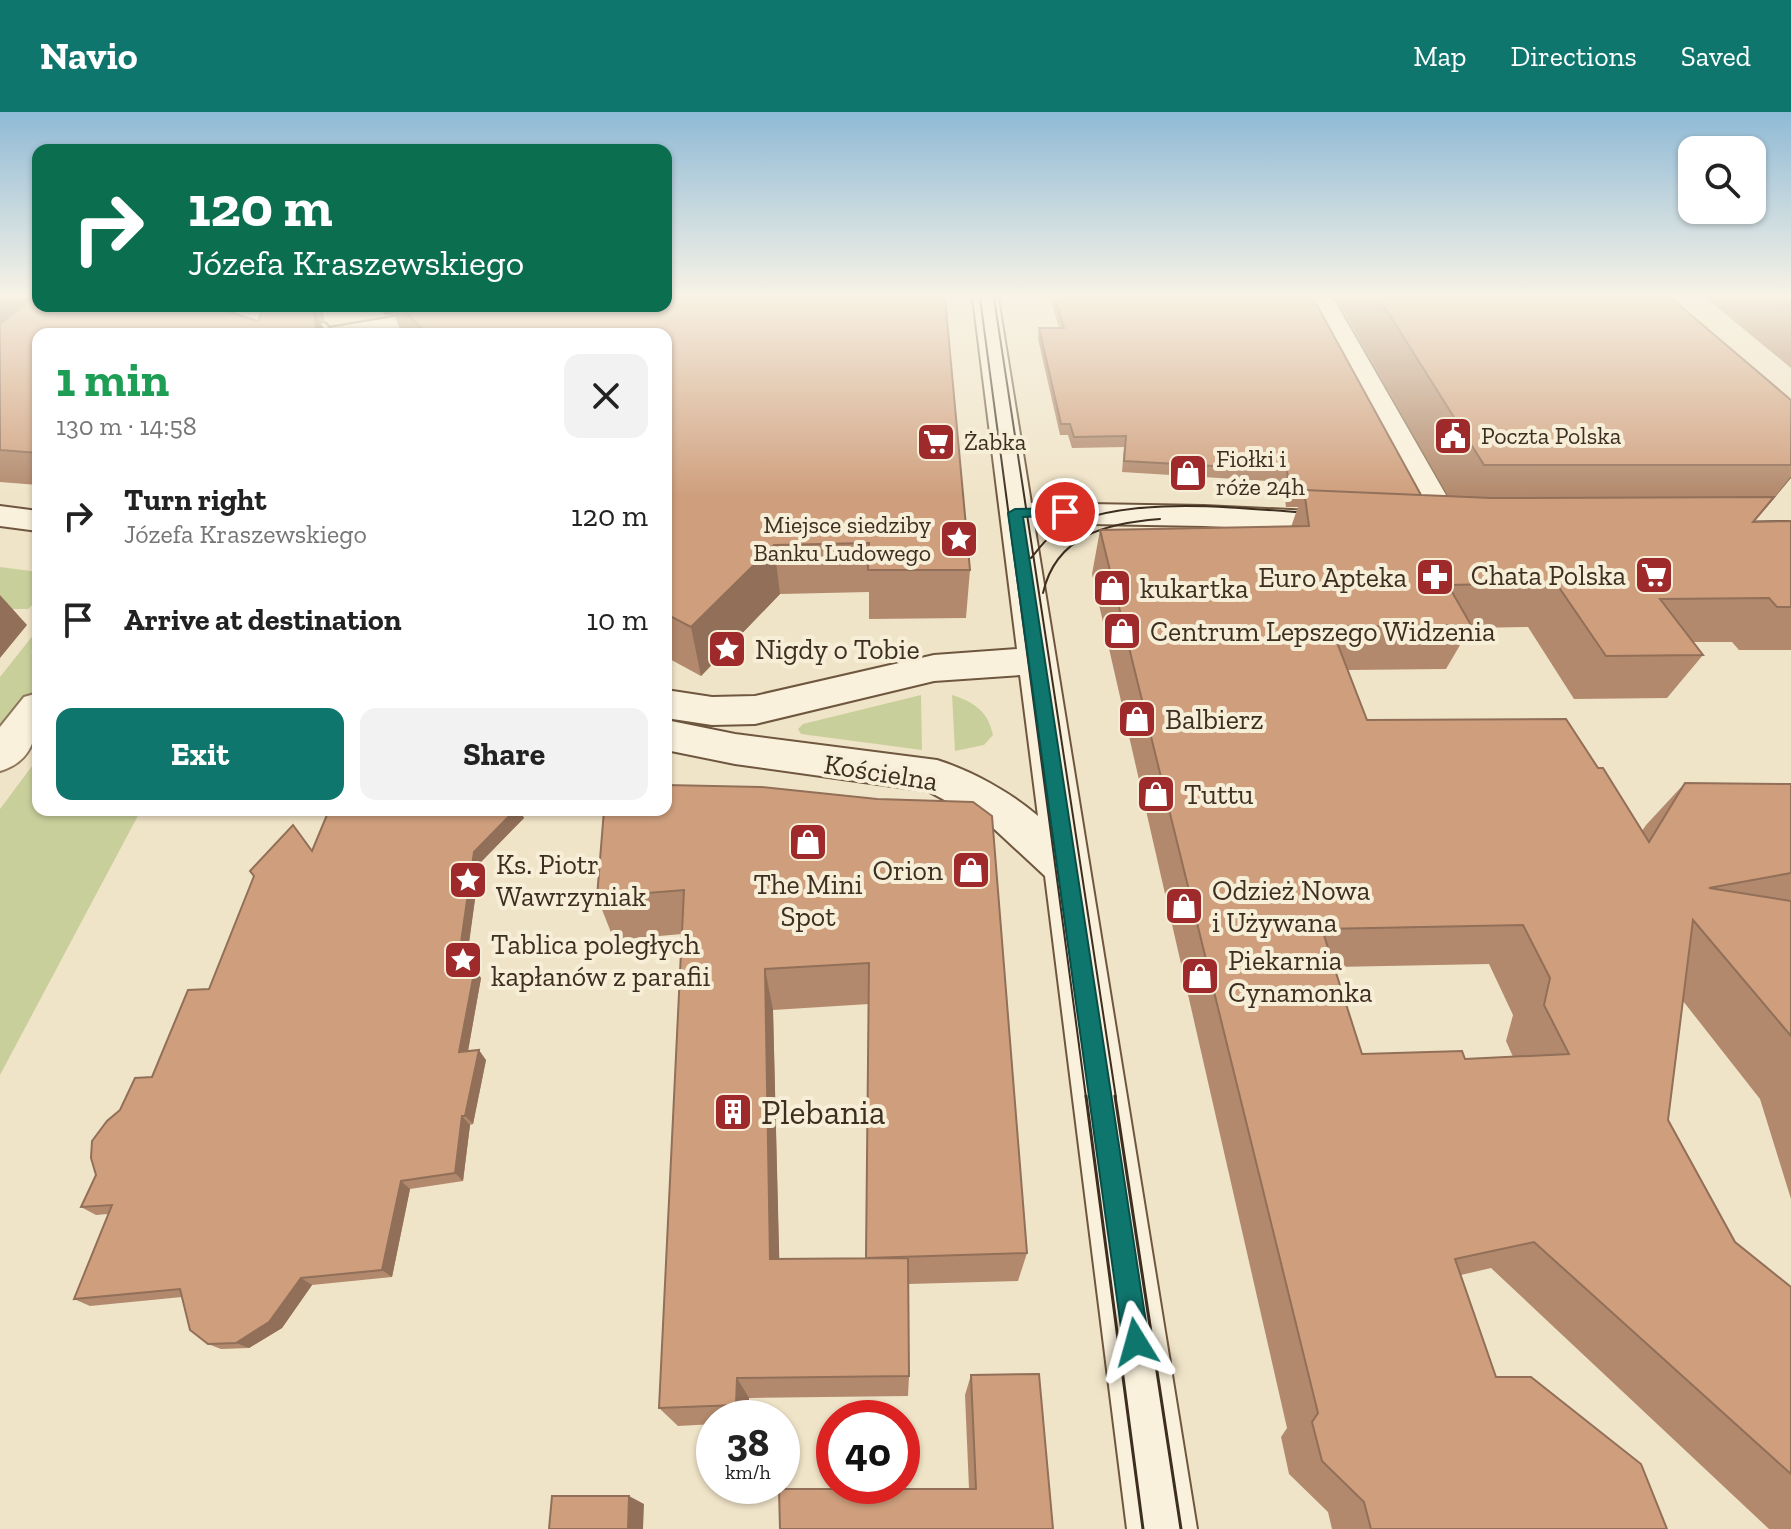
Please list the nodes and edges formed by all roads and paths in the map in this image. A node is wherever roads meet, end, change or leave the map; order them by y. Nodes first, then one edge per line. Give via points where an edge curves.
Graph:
1 (975, 364) edge
2 (994, 364) edge
3 (1357, 364) edge
4 (1008, 464) junction
5 (1015, 513) junction
6 (0, 516) edge
7 (32, 520) edge
8 (1414, 526) junction
9 (1481, 529) edge
10 (1036, 661) junction
11 (672, 705) edge
12 (32, 714) edge
13 (672, 736) edge
14 (3, 749) edge
15 (1069, 870) junction
16 (1162, 1529) edge

1 - 4 street via 982,428
2 - 4 street
3 - 8 street via 1430,495
4 - 5 street
5 - 8 street
5 - 10 street
6 - 7 street
8 - 9 street
10 - 11 street via 934,668 755,710
10 - 15 street
12 - 14 street
13 - 15 street, Kościelna via 937,776 1005,813
15 - 16 street

